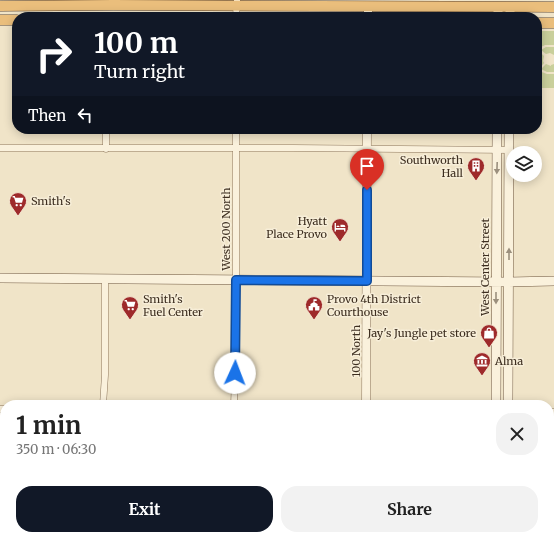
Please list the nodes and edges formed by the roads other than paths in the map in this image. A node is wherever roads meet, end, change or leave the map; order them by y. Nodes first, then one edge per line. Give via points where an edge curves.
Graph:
1 (106, 3) edge
2 (237, 3) edge
3 (368, 3) edge
4 (0, 6) edge
5 (554, 7) edge
6 (504, 8) edge
7 (0, 20) edge
8 (12, 20) edge
9 (542, 23) edge
10 (554, 23) edge
11 (106, 134) edge
12 (236, 134) edge
13 (367, 134) edge
14 (497, 134) edge
15 (509, 134) edge
16 (509, 146) edge
17 (0, 148) edge
18 (106, 148) junction
19 (236, 148) junction
20 (367, 149) junction
21 (497, 150) junction
22 (506, 150) edge
23 (509, 182) edge
24 (0, 278) edge
25 (105, 279) junction
26 (236, 280) junction
27 (367, 281) junction
28 (554, 281) edge
29 (496, 282) junction
30 (508, 282) junction
31 (103, 400) edge
32 (234, 400) edge
33 (366, 400) edge
34 (496, 400) edge
35 (508, 400) edge

1 - 2 highway
1 - 4 highway
2 - 3 highway
3 - 6 highway
5 - 6 highway
7 - 8 highway
9 - 10 highway
11 - 18 street
12 - 19 street, West 200 North
13 - 20 street, 100 North
14 - 21 main road, West Center Street
15 - 16 main road
17 - 18 street
18 - 19 street
19 - 20 street
19 - 26 street, West 200 North
20 - 21 street
20 - 27 street, 100 North
21 - 22 street
21 -> 29 main road, West Center Street
30 -> 23 main road
24 - 25 main road
25 - 26 main road
25 - 31 street
26 - 27 main road
26 - 32 street, West 200 North
27 - 29 main road
27 - 33 street, 100 North
28 - 30 main road
29 - 30 main road
29 -> 34 main road, West Center Street
30 - 35 main road

